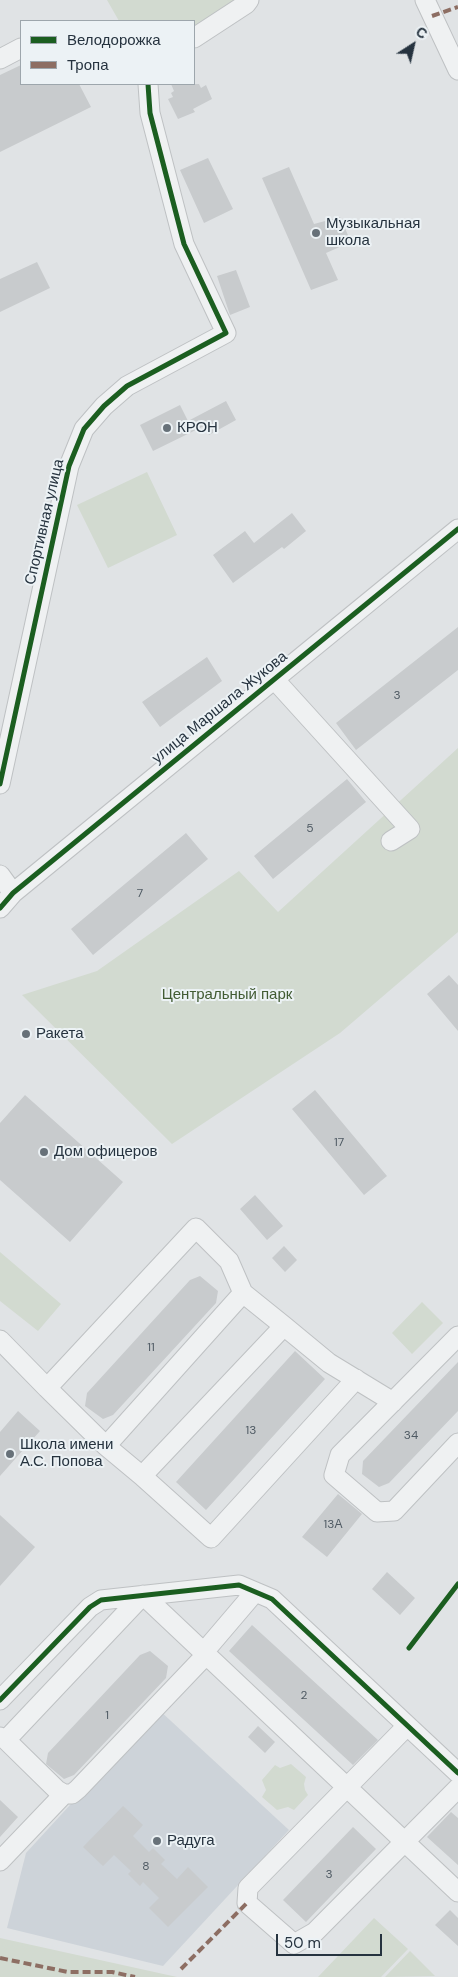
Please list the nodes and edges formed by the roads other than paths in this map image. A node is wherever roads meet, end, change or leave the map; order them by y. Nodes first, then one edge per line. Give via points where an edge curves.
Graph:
1 (249, 0) edge
2 (424, 0) edge
3 (195, 37) edge
4 (20, 49) edge
5 (0, 59) edge
6 (458, 70) edge
7 (148, 85) edge
8 (458, 529) edge
9 (274, 679) junction
10 (0, 784) edge
11 (391, 841) dead end
12 (0, 875) edge
13 (13, 893) junction
14 (0, 908) edge
15 (243, 1293) junction
16 (284, 1326) junction
17 (458, 1336) edge
18 (0, 1340) edge
19 (356, 1379) junction
20 (47, 1388) junction
21 (393, 1402) junction
22 (458, 1443) edge
23 (106, 1446) junction
24 (142, 1476) junction
25 (255, 1592) junction
26 (143, 1595) junction
27 (205, 1654) junction
28 (0, 1700) edge
29 (407, 1726) junction
30 (3, 1739) edge
31 (458, 1773) edge
32 (347, 1788) junction
33 (458, 1788) edge
34 (64, 1794) junction
35 (405, 1842) junction
36 (0, 1861) edge
37 (458, 1892) edge

1 - 3 street
2 - 6 street
4 - 5 street
7 - 10 street, Спортивная улица via 150,113 184,244 226,333 127,386 84,429 69,466
8 - 9 street, улица Маршала Жукова
9 - 11 street via 410,829
9 - 13 street, улица Маршала Жукова
12 - 13 street
13 - 14 street, улица Маршала Жукова
15 - 16 street
15 - 20 street via 229,1261 196,1228
15 - 23 street
16 - 19 street via 329,1363
16 - 24 street
17 - 21 street
18 - 20 street
19 - 21 street
19 - 24 street via 211,1538
20 - 23 street
21 - 22 street via 340,1456 334,1475 377,1512 394,1511
23 - 24 street
25 - 26 street via 239,1585
25 - 27 street
25 - 29 street via 272,1599
26 - 27 street
26 - 28 street via 101,1600 90,1608
26 - 30 street
27 - 32 street
27 - 34 street via 78,1789 72,1794
29 - 31 street
29 - 32 street
30 - 34 street
32 - 35 street
32 - 35 street via 248,1888 247,1903 294,1944 315,1932
33 - 35 street
34 - 36 street
35 - 37 street

